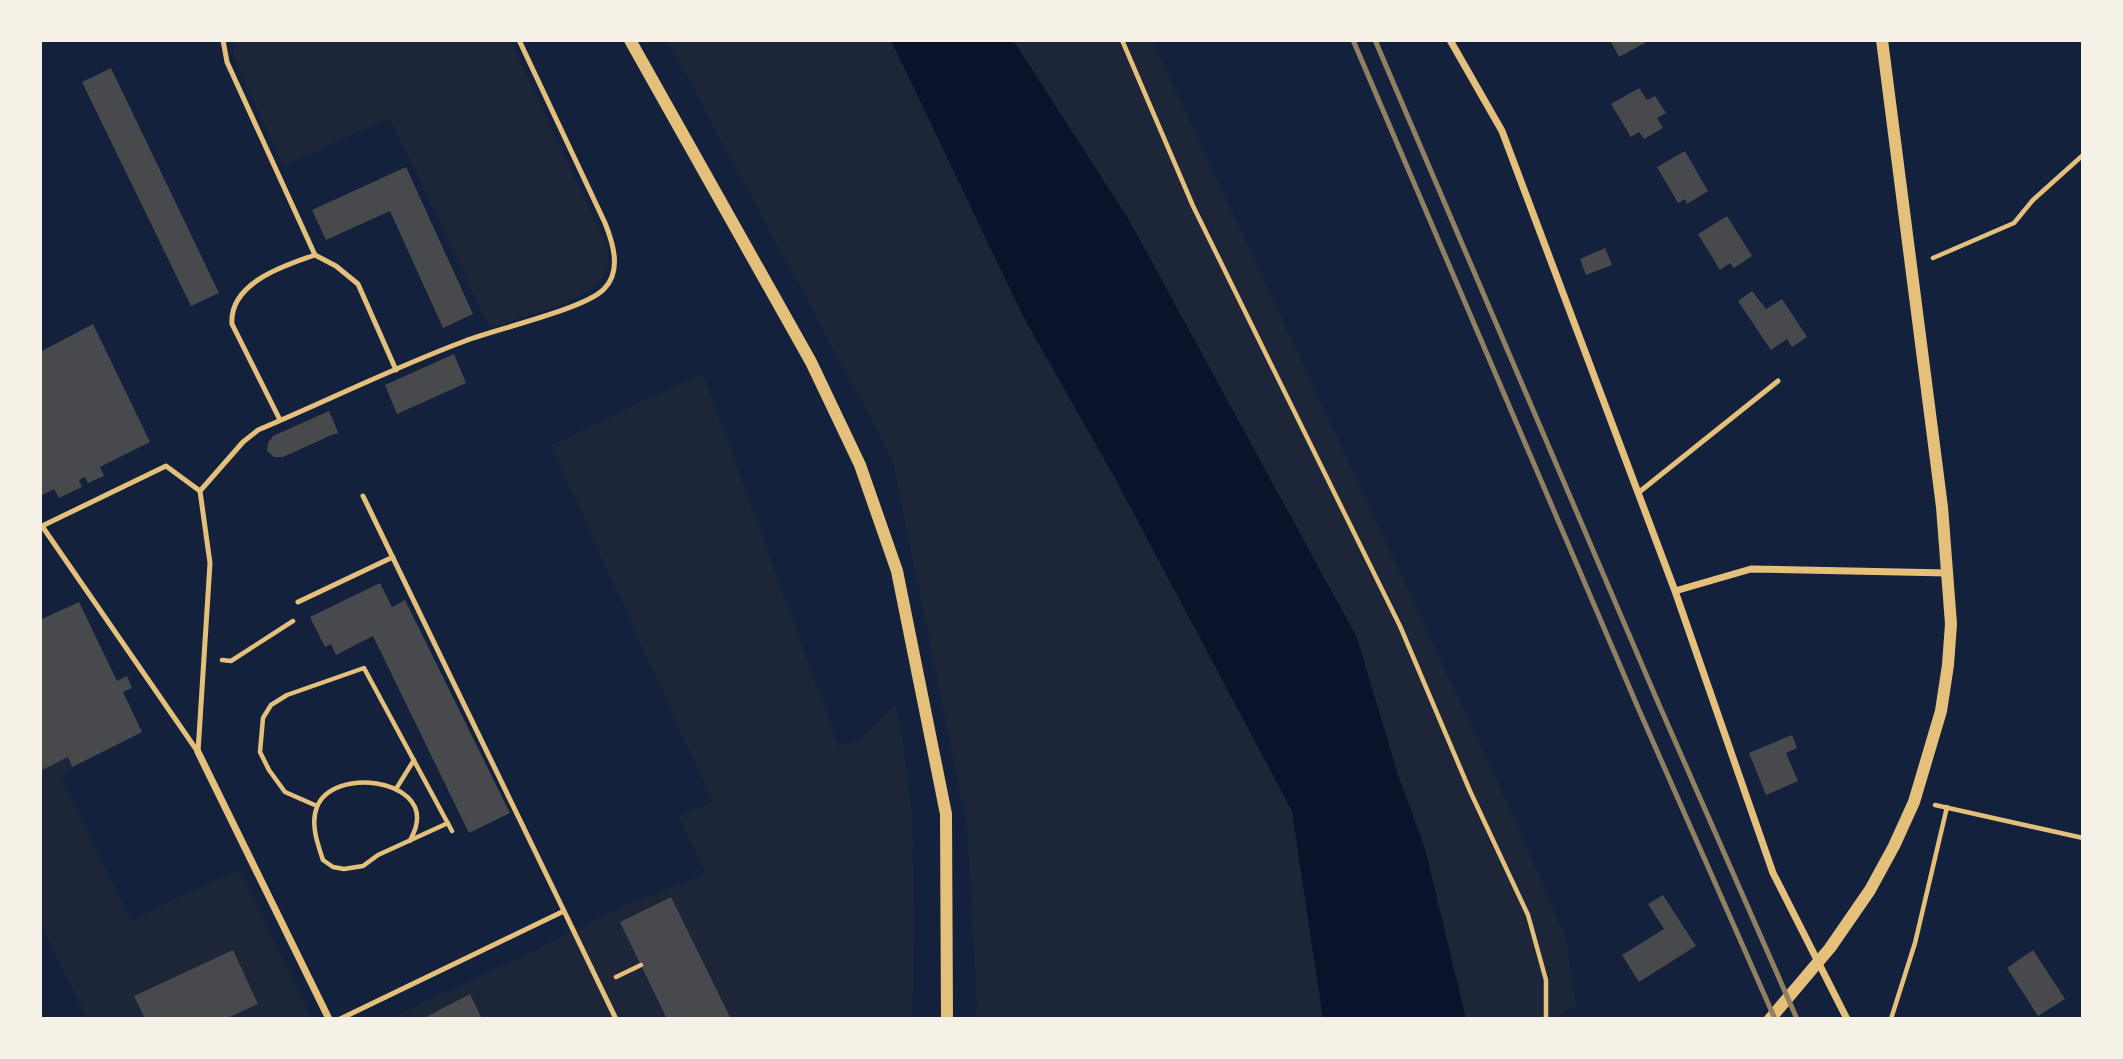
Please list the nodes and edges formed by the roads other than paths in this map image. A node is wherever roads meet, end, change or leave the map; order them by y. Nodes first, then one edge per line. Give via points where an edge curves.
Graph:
1 (223, 40) edge
2 (519, 40) edge
3 (630, 40) edge
4 (1450, 40) edge
5 (1882, 40) edge
6 (315, 255) junction
7 (396, 370) junction
8 (1777, 382) dead end
9 (280, 420) junction
10 (200, 491) junction
11 (1638, 493) junction
12 (363, 496) dead end
13 (393, 557) junction
14 (1948, 573) junction
15 (1675, 591) junction
16 (298, 602) dead end
17 (198, 752) junction
18 (564, 911) junction
19 (329, 1019) edge
20 (340, 1019) edge
21 (616, 1019) edge
22 (947, 1019) edge
23 (1770, 1019) edge
24 (1847, 1019) edge

1 - 6 lane via 227,62
2 - 7 lane via 609,234 615,265 607,286 597,296
3 - 22 street via 811,362 860,465 897,571 946,814
4 - 11 street via 1503,131
5 - 14 street
6 - 7 lane via 358,284
6 - 9 lane via 286,265 243,290 231,310 232,324
7 - 9 lane
8 - 11 lane
9 - 10 lane via 243,442
10 - 17 lane via 210,563
10 - 17 lane via 166,466 42,526
11 - 15 street
12 - 13 lane
13 - 16 lane
13 - 18 lane
14 - 15 street via 1751,569
14 - 23 street via 1951,624 1941,711 1914,802 1870,890 1830,948
15 - 24 street via 1773,873
17 - 19 street
18 - 20 lane
18 - 21 lane

